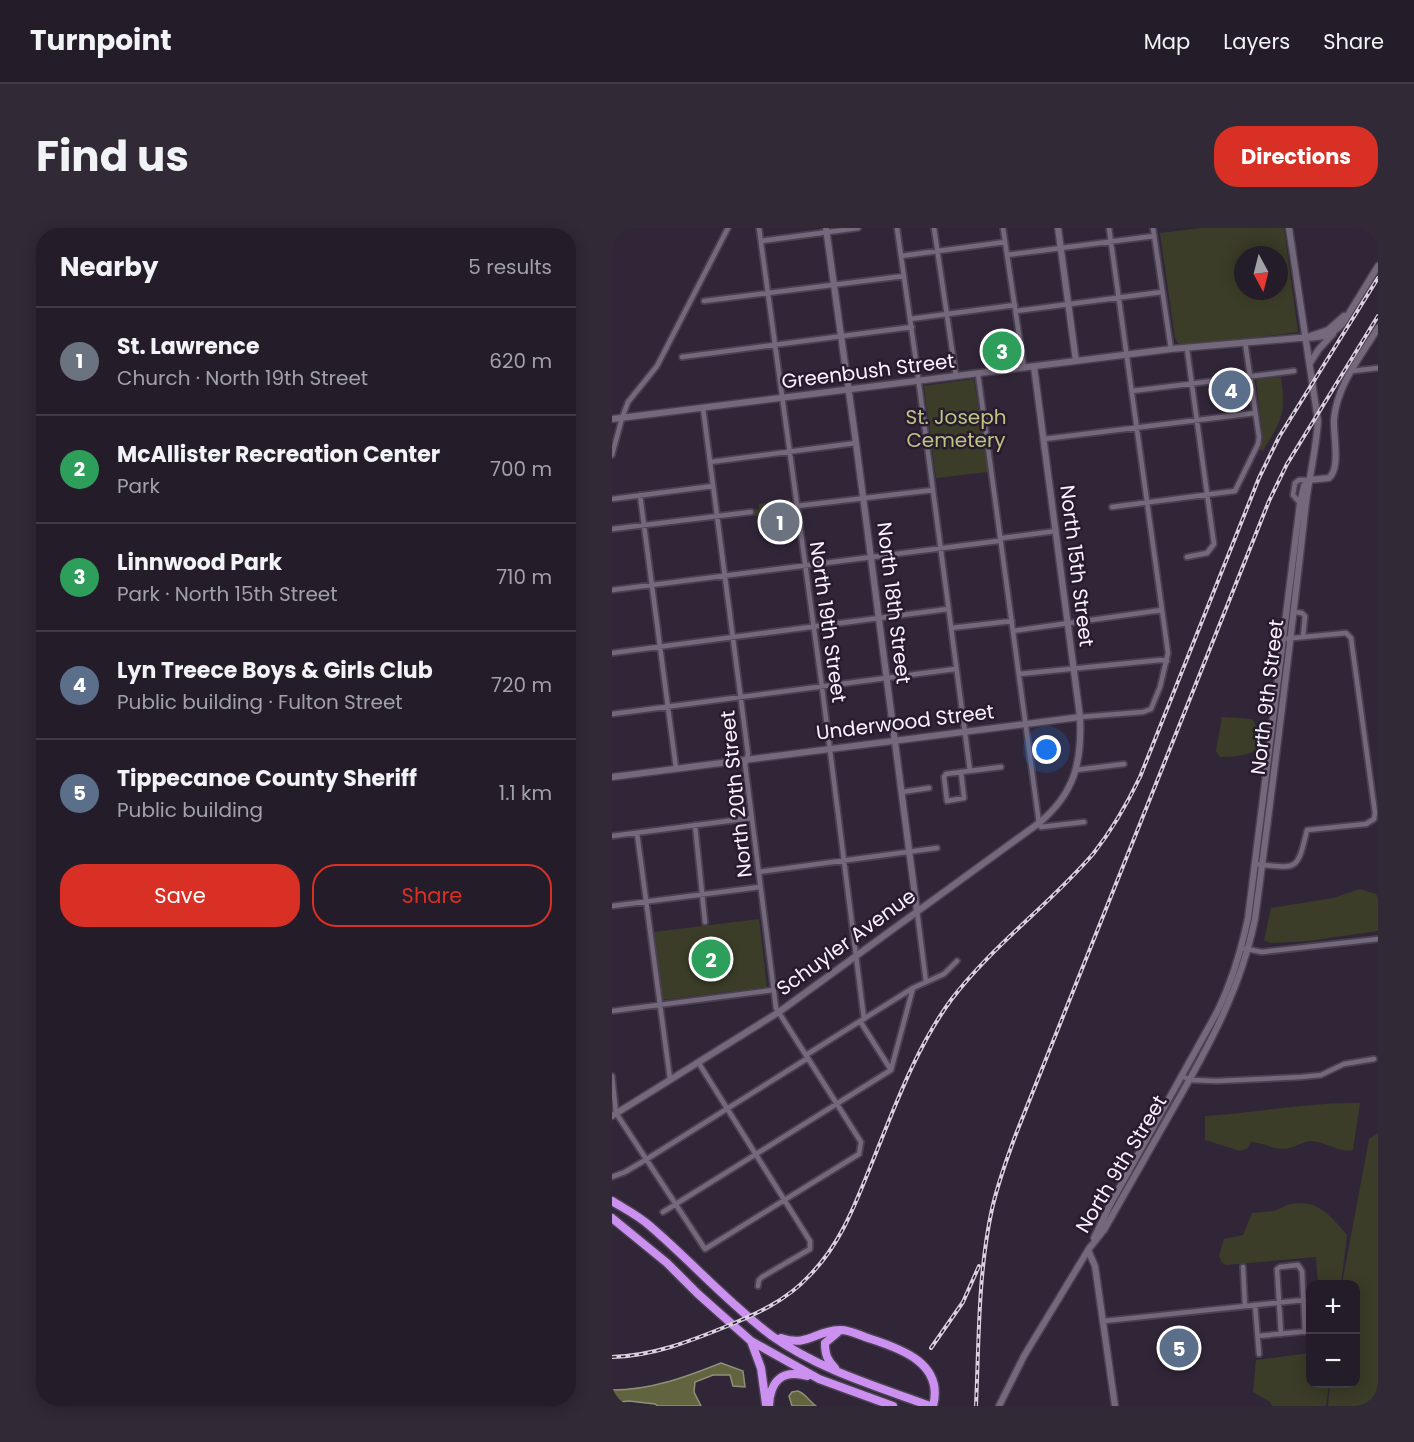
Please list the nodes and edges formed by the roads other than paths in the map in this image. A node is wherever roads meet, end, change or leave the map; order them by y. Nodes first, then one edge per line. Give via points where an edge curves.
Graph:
1 (728, 228) edge
2 (759, 228) edge
3 (858, 228) edge
4 (897, 228) edge
5 (934, 228) edge
6 (1003, 228) edge
7 (1058, 228) edge
8 (1109, 228) edge
9 (1153, 228) edge
10 (1289, 228) edge
11 (826, 230) edge
12 (1154, 236) junction
13 (761, 241) junction
14 (1111, 241) junction
15 (1005, 242) junction
16 (1061, 248) junction
17 (938, 251) junction
18 (1007, 255) junction
19 (901, 256) junction
20 (1378, 266) edge
21 (904, 276) junction
22 (834, 285) junction
23 (1162, 292) junction
24 (768, 294) junction
25 (1119, 298) junction
26 (704, 301) dead end
27 (1069, 304) junction
28 (1015, 305) junction
29 (1351, 309) junction
30 (1016, 311) junction
31 (948, 314) junction
32 (910, 319) junction
33 (912, 327) junction
34 (1378, 328) edge
35 (1336, 330) junction
36 (842, 337) junction
37 (1306, 337) junction
38 (1245, 342) junction
39 (776, 346) junction
40 (1171, 349) junction
41 (1187, 349) junction
42 (1127, 355) junction
43 (682, 357) dead end
44 (1076, 361) junction
45 (1310, 364) junction
46 (1034, 367) junction
47 (1024, 368) junction
48 (1378, 368) edge
49 (1294, 371) dead end
50 (1352, 371) junction
51 (978, 374) junction
52 (956, 376) junction
53 (1250, 377) junction
54 (919, 381) junction
55 (1192, 384) junction
56 (849, 390) junction
57 (1132, 391) junction
58 (783, 398) junction
59 (703, 408) junction
60 (1255, 413) junction
61 (621, 418) junction
62 (612, 419) edge
63 (1196, 421) junction
64 (1137, 428) junction
65 (1044, 439) junction
66 (856, 443) junction
67 (789, 452) junction
68 (612, 455) edge
69 (710, 462) junction
70 (1309, 480) junction
71 (713, 486) junction
72 (933, 490) junction
73 (640, 495) junction
74 (1207, 495) junction
75 (863, 498) junction
76 (612, 499) edge
77 (1148, 502) junction
78 (797, 506) junction
79 (1112, 507) dead end
80 (752, 512) dead end
81 (717, 517) junction
82 (645, 525) junction
83 (612, 529) edge
84 (1056, 531) junction
85 (1001, 540) junction
86 (940, 548) junction
87 (870, 557) junction
88 (1187, 557) dead end
89 (805, 566) junction
90 (725, 576) junction
91 (651, 586) junction
92 (612, 590) edge
93 (948, 609) junction
94 (1162, 610) junction
95 (1294, 612) junction
96 (879, 618) junction
97 (1012, 621) junction
98 (1068, 623) junction
99 (813, 627) junction
100 (951, 628) junction
101 (1013, 631) junction
102 (733, 637) junction
103 (1303, 637) junction
104 (1291, 638) junction
105 (1283, 639) junction
106 (659, 647) junction
107 (612, 653) edge
108 (1167, 661) junction
109 (955, 669) junction
110 (1073, 669) junction
111 (1019, 674) junction
112 (887, 678) junction
113 (822, 687) junction
114 (741, 698) junction
115 (667, 706) junction
116 (612, 714) edge
117 (1080, 717) junction
118 (1026, 724) junction
119 (964, 732) junction
120 (895, 740) junction
121 (829, 749) junction
122 (747, 759) junction
123 (1124, 764) dead end
124 (1001, 767) dead end
125 (676, 768) junction
126 (1076, 770) junction
127 (970, 771) junction
128 (961, 772) junction
129 (612, 777) edge
130 (929, 788) dead end
131 (902, 792) junction
132 (752, 818) junction
133 (1084, 822) dead end
134 (1039, 823) junction
135 (695, 825) junction
136 (637, 832) junction
137 (612, 836) edge
138 (937, 848) dead end
139 (909, 852) junction
140 (844, 861) junction
141 (1259, 864) junction
142 (759, 872) junction
143 (760, 887) junction
144 (703, 894) junction
145 (646, 902) junction
146 (612, 906) edge
147 (917, 911) junction
148 (705, 921) dead end
149 (1378, 939) edge
150 (1241, 948) junction
151 (1249, 950) junction
152 (855, 956) junction
153 (957, 961) dead end
154 (926, 982) junction
155 (913, 988) junction
156 (773, 990) junction
157 (660, 1004) junction
158 (612, 1011) edge
159 (779, 1012) junction
160 (862, 1020) junction
161 (807, 1056) junction
162 (1374, 1059) dead end
163 (698, 1062) junction
164 (891, 1070) junction
165 (612, 1076) edge
166 (1182, 1076) junction
167 (670, 1079) junction
168 (1190, 1080) junction
169 (837, 1104) junction
170 (728, 1109) junction
171 (614, 1114) edge
172 (756, 1154) junction
173 (647, 1159) junction
174 (612, 1177) edge
175 (612, 1201) edge
176 (785, 1201) junction
177 (676, 1204) junction
178 (663, 1212) dead end
179 (612, 1218) edge
180 (1088, 1250) junction
181 (1242, 1267) dead end
182 (758, 1286) dead end
183 (1304, 1300) junction
184 (1280, 1302) junction
185 (1255, 1305) junction
186 (1245, 1306) junction
187 (1306, 1316) edge
188 (1104, 1321) junction
189 (843, 1329) junction
190 (1306, 1332) edge
191 (772, 1335) junction
192 (1281, 1335) junction
193 (1257, 1336) junction
194 (751, 1341) junction
195 (1258, 1354) dead end
196 (840, 1373) junction
197 (819, 1379) junction
198 (929, 1405) edge
199 (768, 1406) edge
200 (893, 1406) edge
201 (999, 1406) edge
202 (1114, 1406) edge

1 - 61 street via 657,366 628,402
2 - 13 street, North 19th Street
3 - 11 street
4 - 19 street
5 - 17 street
6 - 15 street
7 - 16 main road
8 - 14 street
9 - 12 street
10 - 37 main road, North 9th Street
11 - 13 street
11 - 22 main road, North 18th Street
12 - 14 street
12 - 23 street
13 - 24 street, North 19th Street
14 - 16 street
14 - 25 street
15 - 17 street
15 - 18 street
16 - 18 street
16 - 27 main road
17 - 19 street
17 - 31 street
18 - 28 street
19 - 21 street
20 - 29 main road
21 - 22 street
21 - 32 street
22 - 24 street
22 - 36 main road, North 18th Street
23 - 25 street
23 - 40 street
24 - 26 street
24 - 39 street, North 19th Street
25 - 27 street
25 - 42 street
27 - 30 street
27 - 44 main road
28 - 30 street
28 - 31 street
29 - 35 main road
29 - 37 main road via 1328,330
30 - 47 street
31 - 32 street
31 - 52 street
32 - 33 street
33 - 36 street
33 - 54 street
34 - 50 main road
35 - 37 main road via 1317,338
35 - 45 main road
36 - 39 street
36 - 56 main road, North 18th Street
37 - 38 main road, Greenbush Street
37 - 45 main road, North 9th Street
38 - 41 main road, Greenbush Street
38 - 53 street
39 - 43 street
39 - 58 street, North 19th Street
40 - 41 main road, Greenbush Street
40 - 42 main road, Greenbush Street
41 - 55 street
42 - 44 main road, Greenbush Street
42 - 57 street
44 - 46 main road, Greenbush Street
45 - 70 main road, North 9th Street via 1318,421
46 - 47 main road, Greenbush Street
46 - 65 main road, North 15th Street
47 - 51 main road, Greenbush Street
48 - 50 street
49 - 53 street
50 - 70 main road via 1336,407 1335,470 1329,477
51 - 52 main road, Greenbush Street
51 - 85 street
52 - 54 main road, Greenbush Street
53 - 55 street
53 - 60 street
54 - 56 main road, Greenbush Street
54 - 72 street
55 - 57 street
55 - 63 street
56 - 58 main road, Greenbush Street
56 - 66 main road, North 18th Street
57 - 64 street
58 - 59 main road, Greenbush Street
58 - 67 street, North 19th Street
59 - 61 main road, Greenbush Street
59 - 69 street, North 20th Street
60 - 63 street
60 - 74 street via 1258,444 1235,491
61 - 62 main road, Greenbush Street
61 - 68 street
63 - 64 street
63 - 74 street
64 - 65 street
64 - 77 street
65 - 84 main road, North 15th Street
66 - 67 street
66 - 75 main road, North 18th Street
67 - 69 street
67 - 78 street, North 19th Street
69 - 71 street, North 20th Street
70 - 95 main road, North 9th Street
70 - 105 main road, North 9th Street via 1300,503
71 - 73 street
71 - 81 street, North 20th Street
72 - 75 street
72 - 86 street
73 - 76 street
73 - 82 street
74 - 77 street
74 - 88 street via 1214,544 1207,553
75 - 78 street
75 - 87 main road, North 18th Street
77 - 79 street
77 - 94 street
78 - 89 street, North 19th Street
80 - 81 street
81 - 82 street
81 - 90 street, North 20th Street
82 - 83 street
82 - 91 street
84 - 85 street
84 - 98 main road, North 15th Street
85 - 86 street
85 - 97 street
86 - 87 street
86 - 93 street
87 - 89 street
87 - 96 main road, North 18th Street
89 - 90 street
89 - 99 street, North 19th Street
90 - 91 street
90 - 102 street, North 20th Street
91 - 92 street
91 - 106 street
93 - 96 street
93 - 100 street
94 - 98 street
94 - 108 street
95 - 103 street via 1305,615
95 - 104 main road, North 9th Street
96 - 99 street
96 - 112 main road, North 18th Street
97 - 100 street
97 - 101 street
98 - 101 street
98 - 110 main road, North 15th Street
99 - 102 street
99 - 113 street, North 19th Street
100 - 109 street
101 - 111 street
102 - 106 street
102 - 114 street, North 20th Street
103 - 104 street
103 - 141 street via 1346,633 1351,638 1374,819 1366,824 1307,830 1300,858 1294,865
104 - 105 street
104 - 141 main road, North 9th Street
105 - 141 main road, North 9th Street
106 - 107 street
106 - 115 street
108 - 110 street
108 - 117 street, Underwood Street via 1153,706 1147,711
109 - 112 street
109 - 119 street
110 - 111 street
110 - 117 main road, North 15th Street
111 - 118 street
112 - 113 street
112 - 120 main road, North 18th Street
113 - 114 street
113 - 121 street, North 19th Street
114 - 115 street
114 - 122 street, North 20th Street
115 - 116 street
115 - 125 street
117 - 118 main road, Underwood Street
117 - 126 main road, North 15th Street via 1081,744
118 - 119 main road, Underwood Street
118 - 134 street
119 - 120 main road, Underwood Street
119 - 127 street
120 - 121 main road, Underwood Street
120 - 131 main road, North 18th Street
121 - 122 main road, Underwood Street
121 - 140 street, North 19th Street
122 - 125 main road, Underwood Street
122 - 132 street, North 20th Street
123 - 126 street
124 - 127 street
125 - 129 main road, Underwood Street
126 - 134 main road, Schuyler Avenue via 1062,800
127 - 128 street
128 - 128 street via 944,777 947,801 964,798
130 - 131 street
131 - 139 main road, North 18th Street
132 - 135 street
132 - 142 street, North 20th Street
133 - 134 street via 1041,827
134 - 147 main road, Schuyler Avenue
135 - 136 street
135 - 144 street
136 - 137 street
136 - 145 street
138 - 139 street
139 - 140 street
139 - 147 main road, North 18th Street
140 - 142 street
140 - 152 street, North 19th Street
141 - 150 main road, North 9th Street
141 - 151 main road, North 9th Street
142 - 143 street, North 20th Street
143 - 144 street
143 - 156 street, North 20th Street
144 - 145 street
144 - 148 street
145 - 146 street
145 - 157 street
147 - 152 main road, Schuyler Avenue
147 - 154 street, North 18th Street
149 - 151 street via 1262,952
150 - 151 street
150 - 166 main road, North 9th Street via 1222,1003
151 - 168 main road, North 9th Street via 1225,1013
152 - 159 main road, Schuyler Avenue
152 - 160 street, North 19th Street
153 - 154 street via 944,974
154 - 155 street
155 - 160 street
155 - 164 street
156 - 157 street
156 - 159 street, North 20th Street
157 - 158 street
157 - 167 street
159 - 161 street, North 20th Street
159 - 163 main road, Schuyler Avenue
160 - 161 street
160 - 164 street, North 19th Street
161 - 169 street, North 20th Street
161 - 170 street
162 - 168 street via 1344,1064 1321,1075
163 - 167 main road, Schuyler Avenue
163 - 170 street
164 - 169 street
165 - 171 street
166 - 168 street
166 - 180 main road, North 9th Street
167 - 171 main road, Schuyler Avenue
168 - 180 main road, North 9th Street via 1104,1230
169 - 172 street
169 - 176 street, North 20th Street via 861,1142 859,1154
170 - 172 street
170 - 173 street
171 - 173 street
172 - 176 street
172 - 177 street
173 - 174 street
173 - 177 street
175 - 191 highway via 648,1224 726,1298
176 - 177 street via 705,1249
176 - 182 street via 810,1249 762,1277
177 - 178 street
179 - 194 highway
180 - 188 main road via 1095,1266
180 - 201 main road via 1024,1356
181 - 186 street
183 - 184 street
183 - 184 street via 1302,1270 1298,1265 1277,1269
183 - 187 street
184 - 185 street
184 - 192 street
185 - 186 street
185 - 193 street
186 - 188 street
188 - 202 main road
189 - 191 highway via 798,1342
189 - 196 highway via 825,1343 828,1362
189 - 198 highway via 916,1358 930,1375 934,1392
190 - 192 street
191 - 196 highway
192 - 193 street
193 - 195 street
194 - 197 highway
194 - 199 highway
196 - 198 highway
197 - 199 highway via 796,1373 779,1379 771,1390
197 - 200 highway

